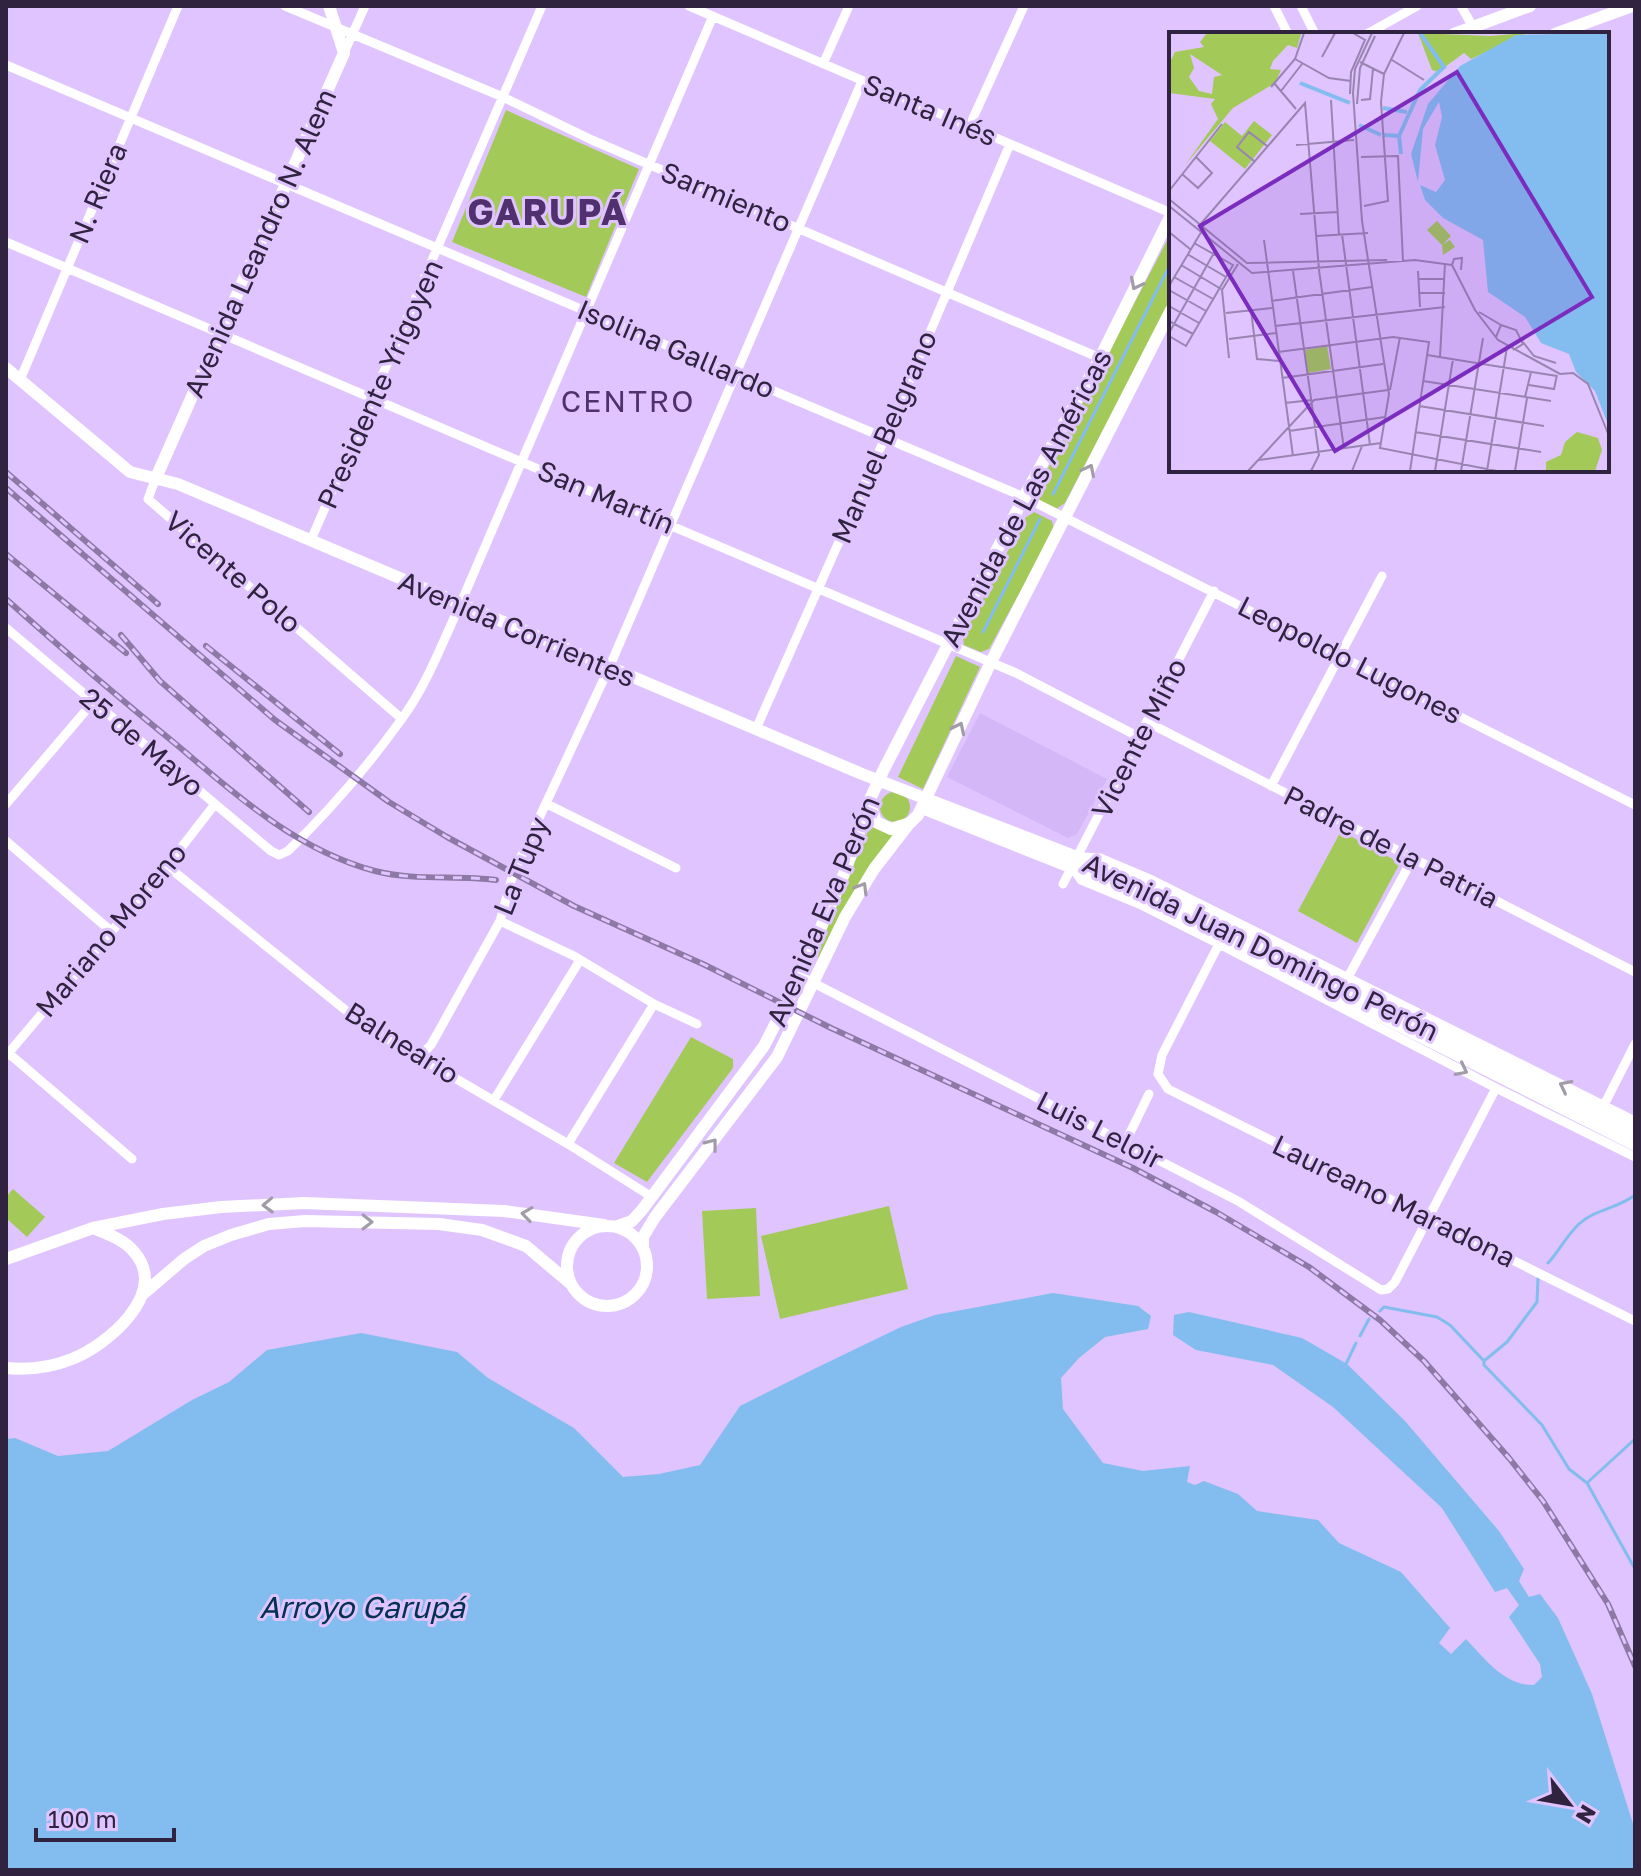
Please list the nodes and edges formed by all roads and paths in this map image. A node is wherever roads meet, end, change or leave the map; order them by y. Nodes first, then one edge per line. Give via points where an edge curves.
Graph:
1 (178, 6) edge
2 (285, 6) edge
3 (329, 6) edge
4 (365, 6) edge
5 (542, 6) edge
6 (689, 6) edge
7 (849, 6) edge
8 (1024, 6) edge
9 (1274, 6) edge
10 (1301, 6) edge
11 (1417, 6) edge
12 (1461, 6) edge
13 (1530, 6) edge
14 (1632, 6) edge
15 (1617, 8) edge
16 (713, 16) junction
17 (336, 27) junction
18 (1473, 27) junction
19 (1287, 32) edge
20 (1314, 32) edge
21 (1371, 32) edge
22 (1459, 32) edge
23 (1560, 32) edge
24 (352, 35) junction
25 (344, 53) junction
26 (823, 64) junction
27 (6, 65) edge
28 (862, 81) junction
29 (503, 97) junction
30 (130, 118) junction
31 (969, 127) junction
32 (1010, 144) junction
33 (649, 164) junction
34 (285, 185) junction
35 (1169, 213) edge
36 (1169, 218) edge
37 (798, 228) junction
38 (6, 242) edge
39 (439, 248) junction
40 (67, 267) junction
41 (946, 292) junction
42 (586, 311) junction
43 (1169, 314) edge
44 (220, 332) junction
45 (1100, 358) junction
46 (6, 368) edge
47 (735, 374) junction
48 (20, 380) junction
49 (373, 397) junction
50 (885, 438) junction
51 (521, 461) junction
52 (155, 480) junction
53 (1024, 497) junction
54 (1065, 516) junction
55 (671, 525) junction
56 (311, 540) junction
57 (1382, 576) dead end
58 (819, 588) junction
59 (1214, 591) junction
60 (460, 605) junction
61 (6, 628) edge
62 (949, 644) junction
63 (1341, 656) junction
64 (991, 662) junction
65 (609, 668) junction
66 (94, 701) junction
67 (402, 719) junction
68 (1147, 722) junction
69 (756, 729) junction
70 (1139, 737) junction
71 (879, 780) junction
72 (1271, 786) junction
73 (869, 802) junction
74 (923, 803) junction
75 (6, 804) edge
76 (215, 804) junction
77 (547, 804) junction
78 (1635, 805) edge
79 (910, 823) junction
80 (6, 841) edge
81 (1413, 858) junction
82 (1074, 862) junction
83 (167, 866) junction
84 (676, 868) dead end
85 (1063, 884) dead end
86 (500, 921) junction
87 (111, 931) junction
88 (1219, 944) junction
89 (580, 960) junction
90 (1635, 972) edge
91 (800, 976) junction
92 (1348, 977) junction
93 (813, 981) junction
94 (654, 1004) junction
95 (697, 1024) dead end
96 (1635, 1044) edge
97 (7, 1053) edge
98 (420, 1056) junction
99 (1496, 1088) junction
100 (1149, 1094) dead end
101 (494, 1100) junction
102 (1604, 1105) junction
103 (1635, 1121) edge
104 (1635, 1132) edge
105 (1125, 1143) junction
106 (568, 1144) junction
107 (1635, 1145) edge
108 (1635, 1157) edge
109 (132, 1159) dead end
110 (652, 1197) junction
111 (1428, 1219) junction
112 (611, 1226) junction
113 (93, 1228) junction
114 (643, 1246) junction
115 (6, 1259) edge
116 (571, 1284) junction
117 (142, 1295) junction
118 (1635, 1321) edge
119 (6, 1368) edge

1 - 30 street, N. Riera
2 - 17 street, Sarmiento
3 - 17 main road
4 - 24 street, Avenida Leandro N. Alem
5 - 29 street, Presidente Yrigoyen
6 - 16 street, Santa Inés
7 - 26 street
8 - 31 street
9 - 19 street
10 - 20 street
11 - 21 street
12 - 18 street
13 - 18 main road
14 - 15 main road
15 - 23 main road
16 - 26 street, Santa Inés
16 - 33 street
17 - 24 street, Sarmiento
17 - 25 main road
18 - 22 main road
24 - 25 street, Avenida Leandro N. Alem
24 - 29 street, Sarmiento
25 - 34 main road, Avenida Leandro N. Alem
26 - 28 street, Santa Inés
27 - 30 street, Isolina Gallardo
28 - 31 street, Santa Inés
28 - 37 street, La Tupy
29 - 33 street, Sarmiento
29 - 39 street, Presidente Yrigoyen
30 - 34 street, Isolina Gallardo
30 - 40 street, N. Riera
31 - 32 street, Santa Inés
32 - 35 street, Santa Inés
32 - 41 street, Manuel Belgrano
33 - 37 street, Sarmiento
33 - 42 street
34 - 39 street, Isolina Gallardo
34 - 44 main road, Avenida Leandro N. Alem
36 -> 45 main road, Avenida de Las Américas
37 - 41 street, Sarmiento
37 - 47 street, La Tupy
38 - 40 street, San Martín
39 - 42 street, Isolina Gallardo
39 - 49 street, Presidente Yrigoyen
40 - 44 street, San Martín
40 - 48 street, N. Riera
41 - 45 street, Sarmiento
41 - 50 street, Manuel Belgrano
42 - 47 street, Isolina Gallardo
42 - 51 street
54 -> 43 main road, Avenida de Las Américas
44 - 49 street, San Martín
44 - 52 main road, Avenida Leandro N. Alem
45 - 53 main road, Avenida de Las Américas
46 - 48 main road, Vicente Polo
47 - 50 street, Isolina Gallardo
47 - 55 street, La Tupy
48 - 52 main road, Vicente Polo via 130,472
49 - 51 street, San Martín
49 - 56 street, Presidente Yrigoyen
50 - 53 street, Isolina Gallardo
50 - 58 street, Manuel Belgrano
51 - 55 street, San Martín
51 - 60 street
52 - 56 main road, Avenida Corrientes via 178,484
52 - 67 street, Vicente Polo via 148,499
53 - 54 street, Isolina Gallardo
53 - 62 main road, Avenida de Las Américas
54 - 59 street, Leopoldo Lugones
54 - 64 main road, Avenida de Las Américas
55 - 58 street, San Martín
55 - 65 street, La Tupy
56 - 60 main road, Avenida Corrientes
57 - 63 street
58 - 62 street, San Martín
58 - 69 street, Manuel Belgrano
59 - 63 street, Leopoldo Lugones
59 - 68 street, Vicente Miño
60 - 65 main road, Avenida Corrientes
60 - 67 street
61 - 66 street, 25 de Mayo
62 - 64 street, San Martín
62 - 71 main road, Avenida de Las Américas
63 - 72 street
63 - 78 street, Leopoldo Lugones
64 - 70 street
74 -> 64 main road, Avenida de Las Américas
65 - 69 main road, Avenida Corrientes
65 - 77 street, La Tupy
66 - 75 street
66 - 76 street, 25 de Mayo
67 - 76 street, 25 de Mayo via 288,851 279,855
68 - 70 street, Vicente Miño
68 - 72 street, Padre de la Patria
69 - 71 main road, Avenida Corrientes
70 - 82 street, Vicente Miño
71 - 73 main road, Avenida Eva Perón
71 - 74 main road, Avenida Juan Domingo Perón
72 - 81 street, Padre de la Patria
73 - 79 main road via 883,827
73 - 91 main road, Avenida Eva Perón
74 - 79 main road, Avenida de Las Américas
74 - 82 main road, Avenida Juan Domingo Perón
76 - 83 street, Mariano Moreno
77 - 84 street
77 - 86 street, La Tupy via 513,874
93 -> 79 main road, Avenida Eva Perón via 874,869
80 - 87 street
81 - 90 street, Padre de la Patria
81 - 92 street
82 - 85 street, Vicente Miño
82 - 88 street via 1081,880
82 - 92 street via 1100,858
82 - 104 main road, Avenida Juan Domingo Perón via 1228,926
82 - 107 main road, Avenida Juan Domingo Perón
83 - 87 street, Mariano Moreno
83 - 98 street, Balneario via 364,1025
86 - 89 street
86 - 98 street, La Tupy
87 - 97 street, Mariano Moreno
88 -> 99 street
88 - 111 street, Laureano Maradona via 1162,1055 1158,1074 1168,1089
89 - 94 street
89 - 101 street
91 - 93 street, Luis Leloir
91 - 110 main road, Avenida Eva Perón via 759,1054
102 -> 92 street
93 - 105 street, Luis Leloir
114 -> 93 main road, Avenida Eva Perón via 655,1217 773,1064
94 - 95 street
94 - 106 street
96 - 102 street
97 - 109 street
98 - 101 street, Balneario
99 - 108 street
99 - 111 street
100 - 105 street
101 - 106 street, Balneario
102 - 103 street
105 - 111 street, Luis Leloir via 1238,1201 1381,1290 1395,1282
106 - 110 street, Balneario
110 - 112 main road, Avenida Eva Perón via 632,1221
111 - 118 street, Laureano Maradona
112 -> 113 main road via 504,1211 304,1203 178,1212
112 - 114 main road via 630,1232
112 - 116 main road via 583,1233 570,1250
113 - 115 main road
113 - 117 main road via 137,1254 143,1267
114 - 116 main road via 648,1272 643,1285 624,1303 600,1306
117 -> 116 main road via 204,1246 287,1222 439,1224 482,1230 526,1246
117 - 119 main road via 130,1316 95,1348 59,1363

